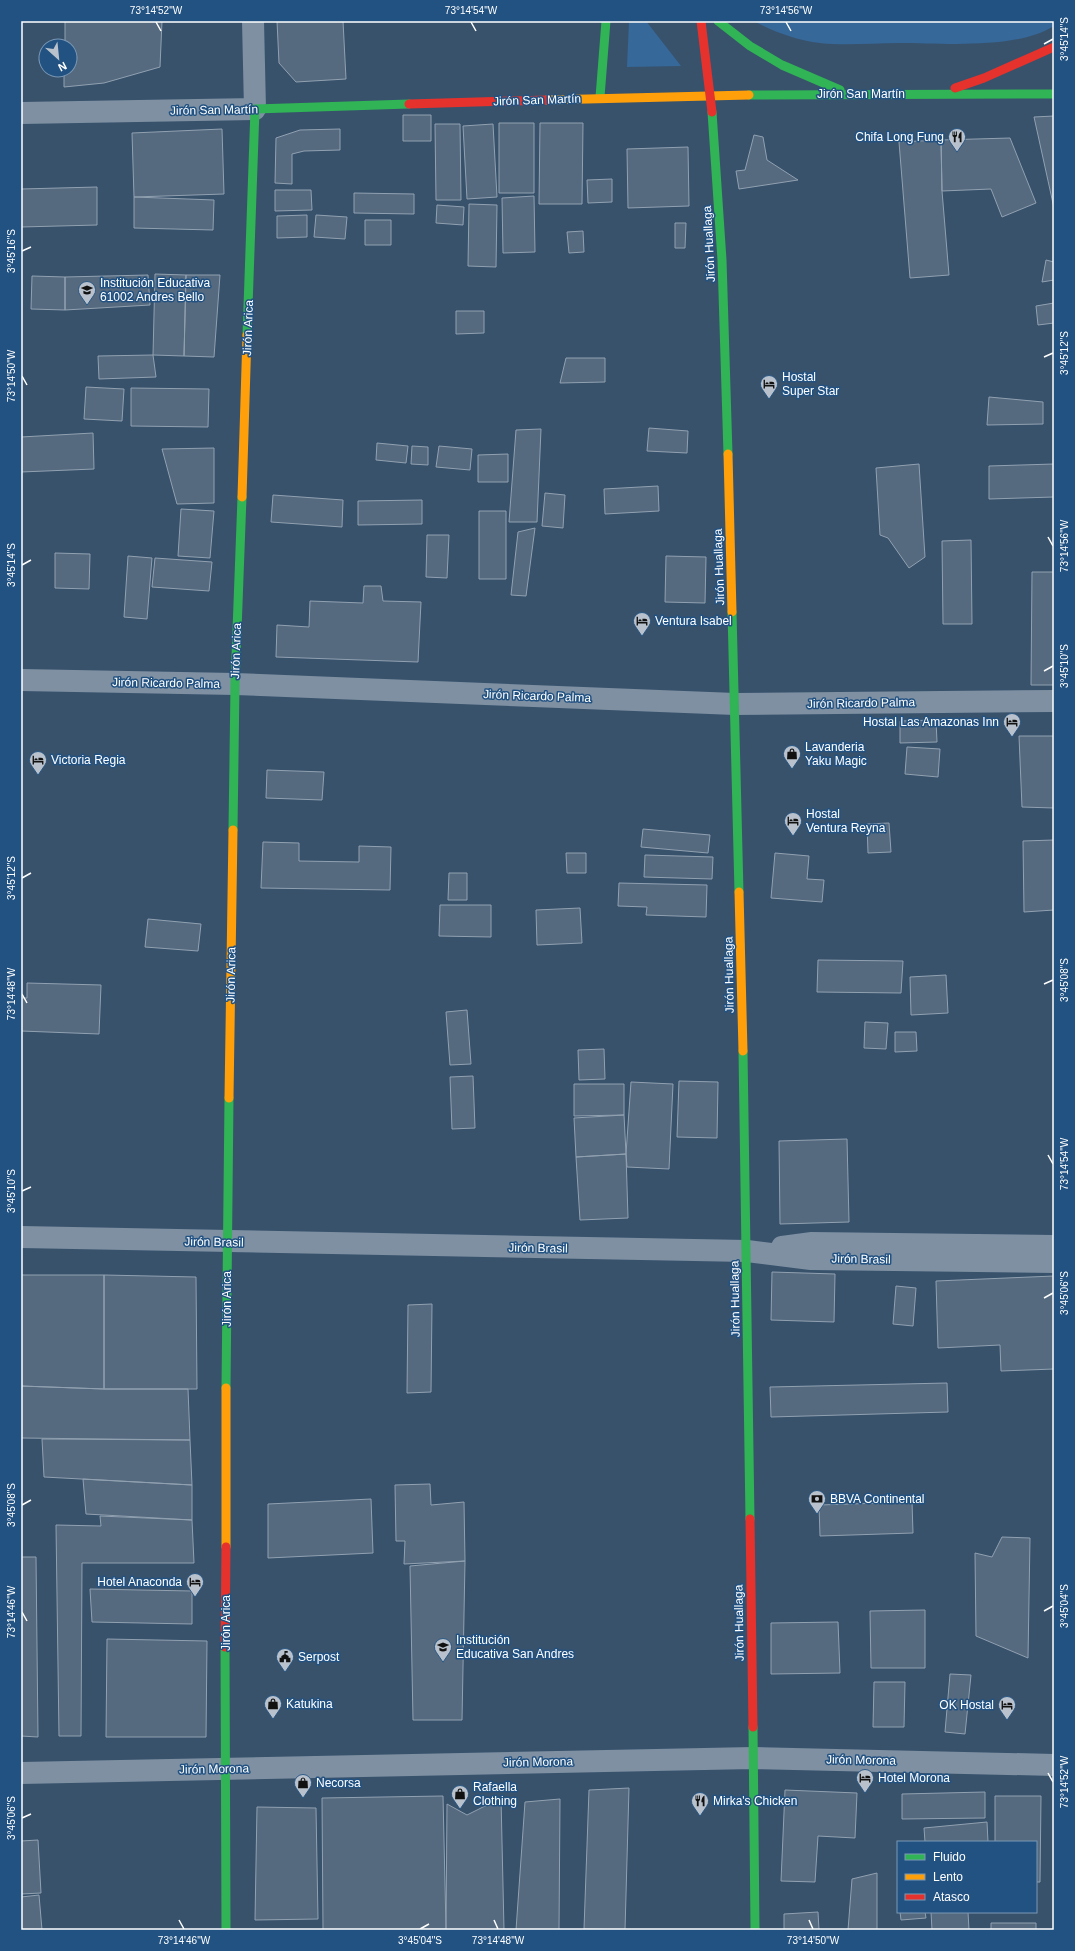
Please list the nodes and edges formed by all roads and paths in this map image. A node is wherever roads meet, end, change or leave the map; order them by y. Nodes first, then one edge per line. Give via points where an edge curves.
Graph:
1 (253, 21) edge
2 (606, 21) edge
3 (701, 21) edge
4 (718, 21) edge
5 (1054, 47) edge
6 (848, 94) junction
7 (939, 94) junction
8 (1054, 94) edge
9 (711, 95) junction
10 (600, 98) junction
11 (256, 109) junction
12 (21, 113) edge
13 (21, 680) edge
14 (235, 684) junction
15 (1054, 701) edge
16 (735, 704) junction
17 (21, 1237) edge
18 (228, 1242) junction
19 (1054, 1246) edge
20 (747, 1251) junction
21 (1054, 1262) edge
22 (753, 1758) junction
23 (1054, 1764) edge
24 (225, 1769) junction
25 (21, 1773) edge
26 (226, 1930) edge
27 (755, 1930) edge

1 - 11 street, Jirón Arica
2 - 10 main road
3 - 9 main road, Jirón Huallaga
4 - 6 main road via 750,46 782,65
5 - 7 main road via 984,78
6 - 7 main road, Jirón San Martín
6 - 9 main road, Jirón San Martín
7 - 8 main road, Jirón San Martín
9 - 10 main road, Jirón San Martín
9 - 16 main road, Jirón Huallaga via 722,260
10 - 11 main road, Jirón San Martín
11 - 12 street, Jirón San Martín
11 - 14 main road, Jirón Arica
13 - 14 street, Jirón Ricardo Palma
14 - 16 street, Jirón Ricardo Palma
14 - 18 main road, Jirón Arica
15 - 16 street, Jirón Ricardo Palma
16 - 20 main road, Jirón Huallaga
17 - 18 street, Jirón Brasil
18 - 20 street, Jirón Brasil
18 - 24 main road, Jirón Arica
19 - 20 street via 812,1243
20 - 21 street, Jirón Brasil via 811,1259
20 - 22 main road, Jirón Huallaga
22 - 23 street, Jirón Morona
22 - 24 street, Jirón Morona
22 - 27 main road, Jirón Huallaga
24 - 25 street, Jirón Morona
24 - 26 main road, Jirón Arica

